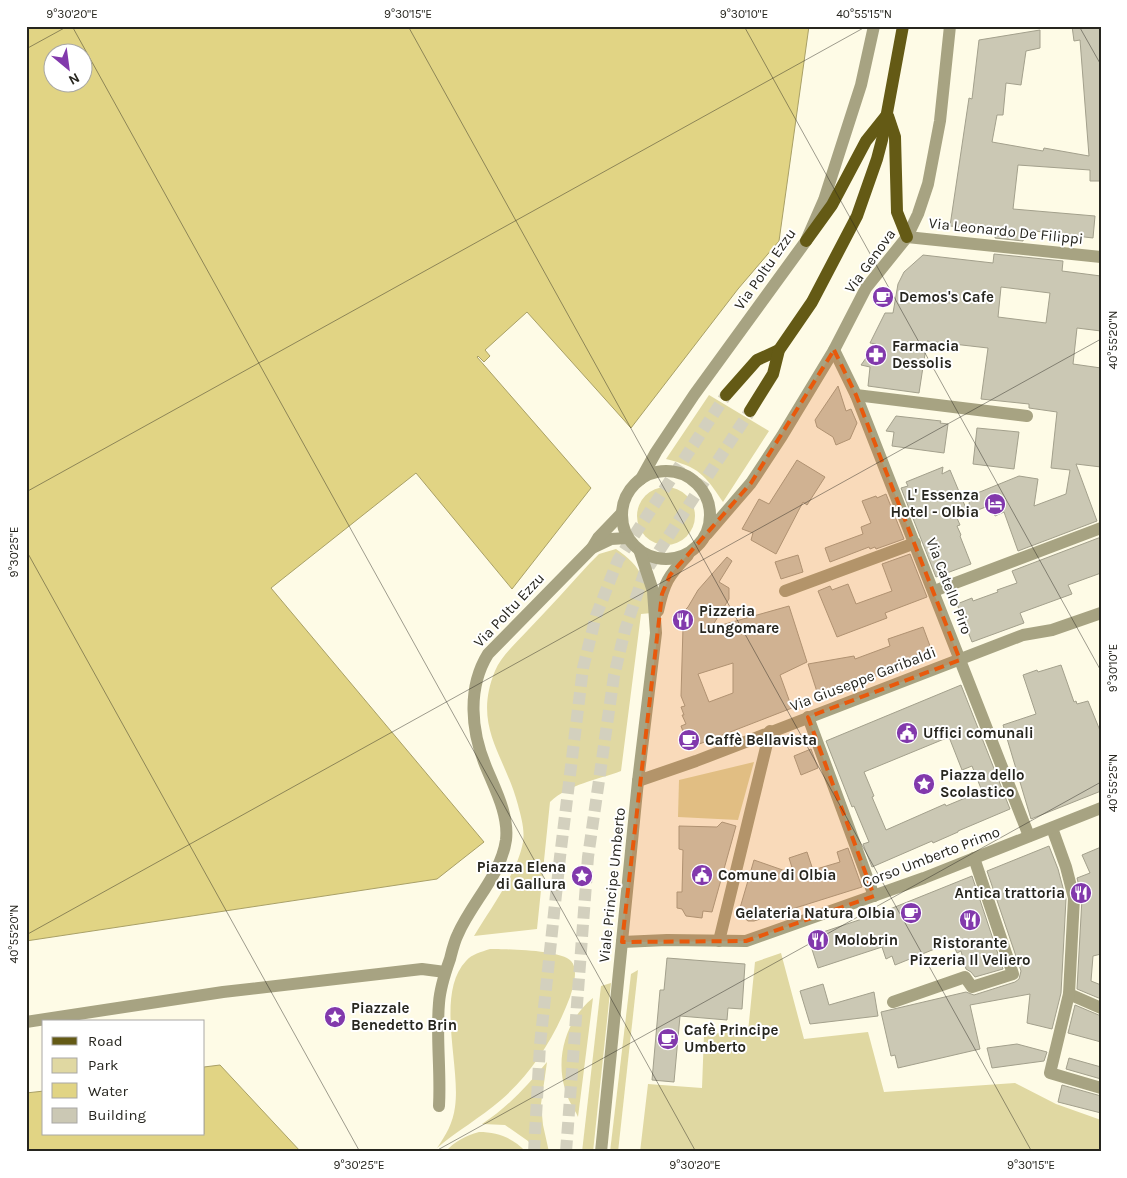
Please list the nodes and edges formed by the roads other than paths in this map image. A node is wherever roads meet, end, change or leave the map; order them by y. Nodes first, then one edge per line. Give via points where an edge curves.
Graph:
1 (874, 26) edge
2 (903, 26) edge
3 (950, 26) edge
4 (888, 114) junction
5 (907, 237) junction
6 (806, 241) junction
7 (1101, 258) edge
8 (779, 350) junction
9 (834, 350) junction
10 (726, 395) tunnel mouth
11 (856, 395) junction
12 (750, 411) tunnel mouth
13 (1027, 416) dead end
14 (640, 479) junction
15 (622, 513) junction
16 (1101, 528) edge
17 (706, 534) junction
18 (628, 538) junction
19 (915, 543) junction
20 (592, 548) junction
21 (640, 552) junction
22 (689, 554) junction
23 (785, 590) dead end
24 (934, 591) junction
25 (1101, 613) edge
26 (656, 621) junction
27 (960, 660) junction
28 (808, 717) junction
29 (770, 731) junction
30 (638, 781) junction
31 (1101, 808) edge
32 (1052, 828) junction
33 (1029, 836) junction
34 (974, 858) junction
35 (874, 896) junction
36 (718, 941) junction
37 (622, 942) junction
38 (445, 972) junction
39 (1069, 994) junction
40 (893, 1002) dead end
41 (1101, 1008) edge
42 (26, 1022) edge
43 (1101, 1088) edge
44 (439, 1106) dead end
45 (601, 1152) edge

1 - 6 street, Via Poltu Ezzu via 859,93 824,200
2 - 4 main road
3 - 5 street, Via Genova via 940,121 928,184
4 - 5 main road via 895,137 897,212
4 - 6 main road via 866,141 832,205
4 - 8 main road via 877,159 857,216 812,302
5 - 7 street, Via Leonardo De Filippi
5 - 9 street, Via Genova via 866,288
6 - 14 street, Via Poltu Ezzu via 689,402
8 - 10 main road via 757,360
8 - 12 main road via 773,374
9 - 11 street, Via Catello Piro
9 - 17 street, Via Genova via 751,484
11 - 13 street
11 - 19 street, Via Catello Piro
14 - 15 street via 626,495
14 - 17 street via 667,471 682,474 695,482 705,493 710,507
15 - 18 street via 623,528
15 - 20 street, Via Poltu Ezzu
16 - 24 street
17 - 22 street
18 - 20 street, Via Poltu Ezzu via 611,539
18 - 21 street
19 - 23 street
19 - 24 street, Via Catello Piro
20 - 38 street, Via Poltu Ezzu via 488,654 475,682 474,722 478,746 497,792 506,839 500,861 457,934
21 - 22 street via 662,560
21 - 26 street, Viale Principe Umberto via 653,591
22 - 26 street, Viale Principe Umberto via 670,575
24 - 27 street, Via Catello Piro
25 - 27 street, Via Giuseppe Garibaldi via 1052,630 1023,635
26 - 30 street, Viale Principe Umberto
27 - 28 street, Via Giuseppe Garibaldi
27 - 33 street, Via Catello Piro
28 - 29 street, Via Giuseppe Garibaldi
28 - 35 street
29 - 30 street, Via Giuseppe Garibaldi
29 - 36 street
30 - 37 street, Viale Principe Umberto
31 - 32 street, Corso Umberto Primo
32 - 33 street, Corso Umberto Primo
32 - 39 street via 1074,898
33 - 34 street, Corso Umberto Primo
34 - 35 street, Corso Umberto Primo
34 - 40 street via 1013,974 972,987 965,977
35 - 36 street, Corso Umberto Primo via 746,941
36 - 37 street, Corso Umberto Primo
37 - 45 street, Viale Principe Umberto
38 - 42 street via 422,969 223,992
38 - 44 street, Via Poltu Ezzu via 439,1002
39 - 41 street
39 - 43 street via 1050,1073

